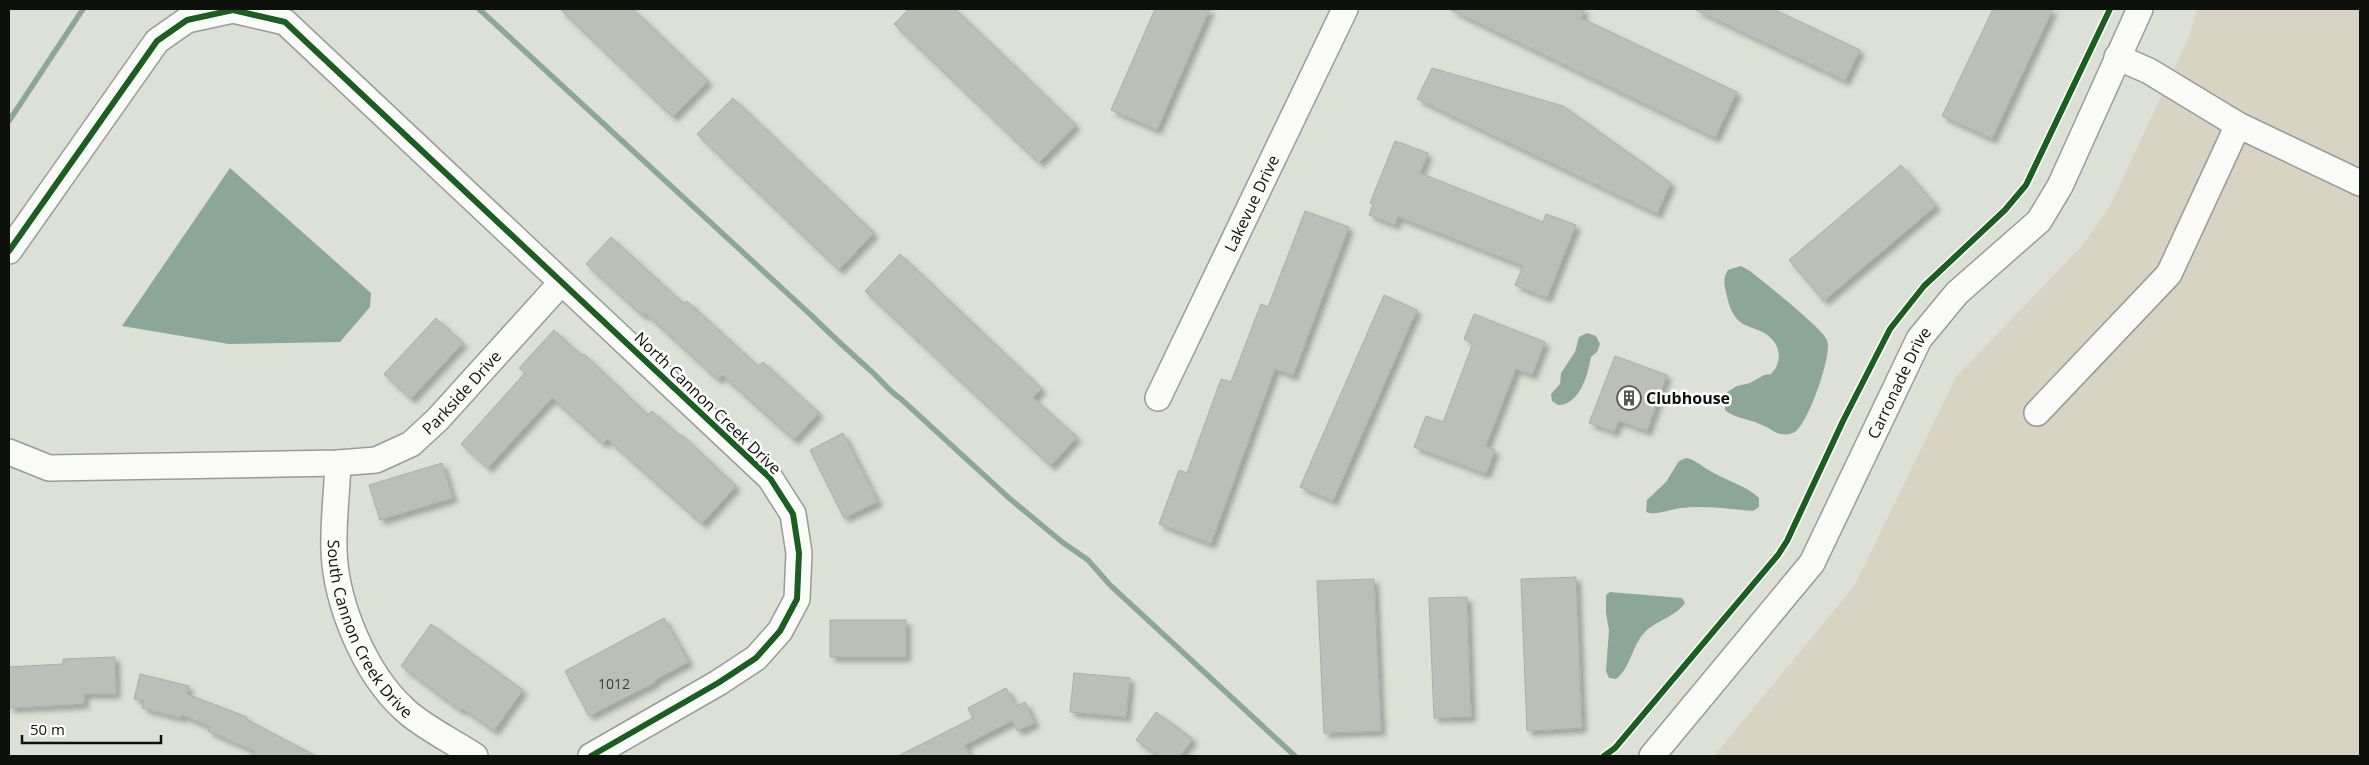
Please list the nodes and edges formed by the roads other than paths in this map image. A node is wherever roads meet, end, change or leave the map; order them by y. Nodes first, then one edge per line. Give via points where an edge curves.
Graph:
1 (1345, 9) edge
2 (2140, 9) edge
3 (2117, 58) junction
4 (2238, 125) junction
5 (2360, 183) edge
6 (9, 251) edge
7 (561, 282) junction
8 (1158, 398) dead end
9 (2037, 413) dead end
10 (9, 452) edge
11 (338, 463) junction
12 (475, 756) edge
13 (591, 756) edge
14 (1652, 756) edge

1 - 8 street, Lakevue Drive
2 - 3 street, Carronade Drive
3 - 4 street via 2149,72
3 - 14 street, Carronade Drive via 2060,186 2039,221 1957,293 1919,339 1812,563
4 - 5 street
4 - 9 street via 2169,274
6 - 7 street, North Cannon Creek Drive via 156,41 187,20 233,10 285,22
7 - 11 street, Parkside Drive via 438,419 411,444 376,460
7 - 13 street, North Cannon Creek Drive via 770,478 792,514 799,552 797,599 780,631 756,658
10 - 11 street, Parkside Drive via 49,468
11 - 12 street, South Cannon Creek Drive via 334,551 338,588 352,631 372,670 405,710

